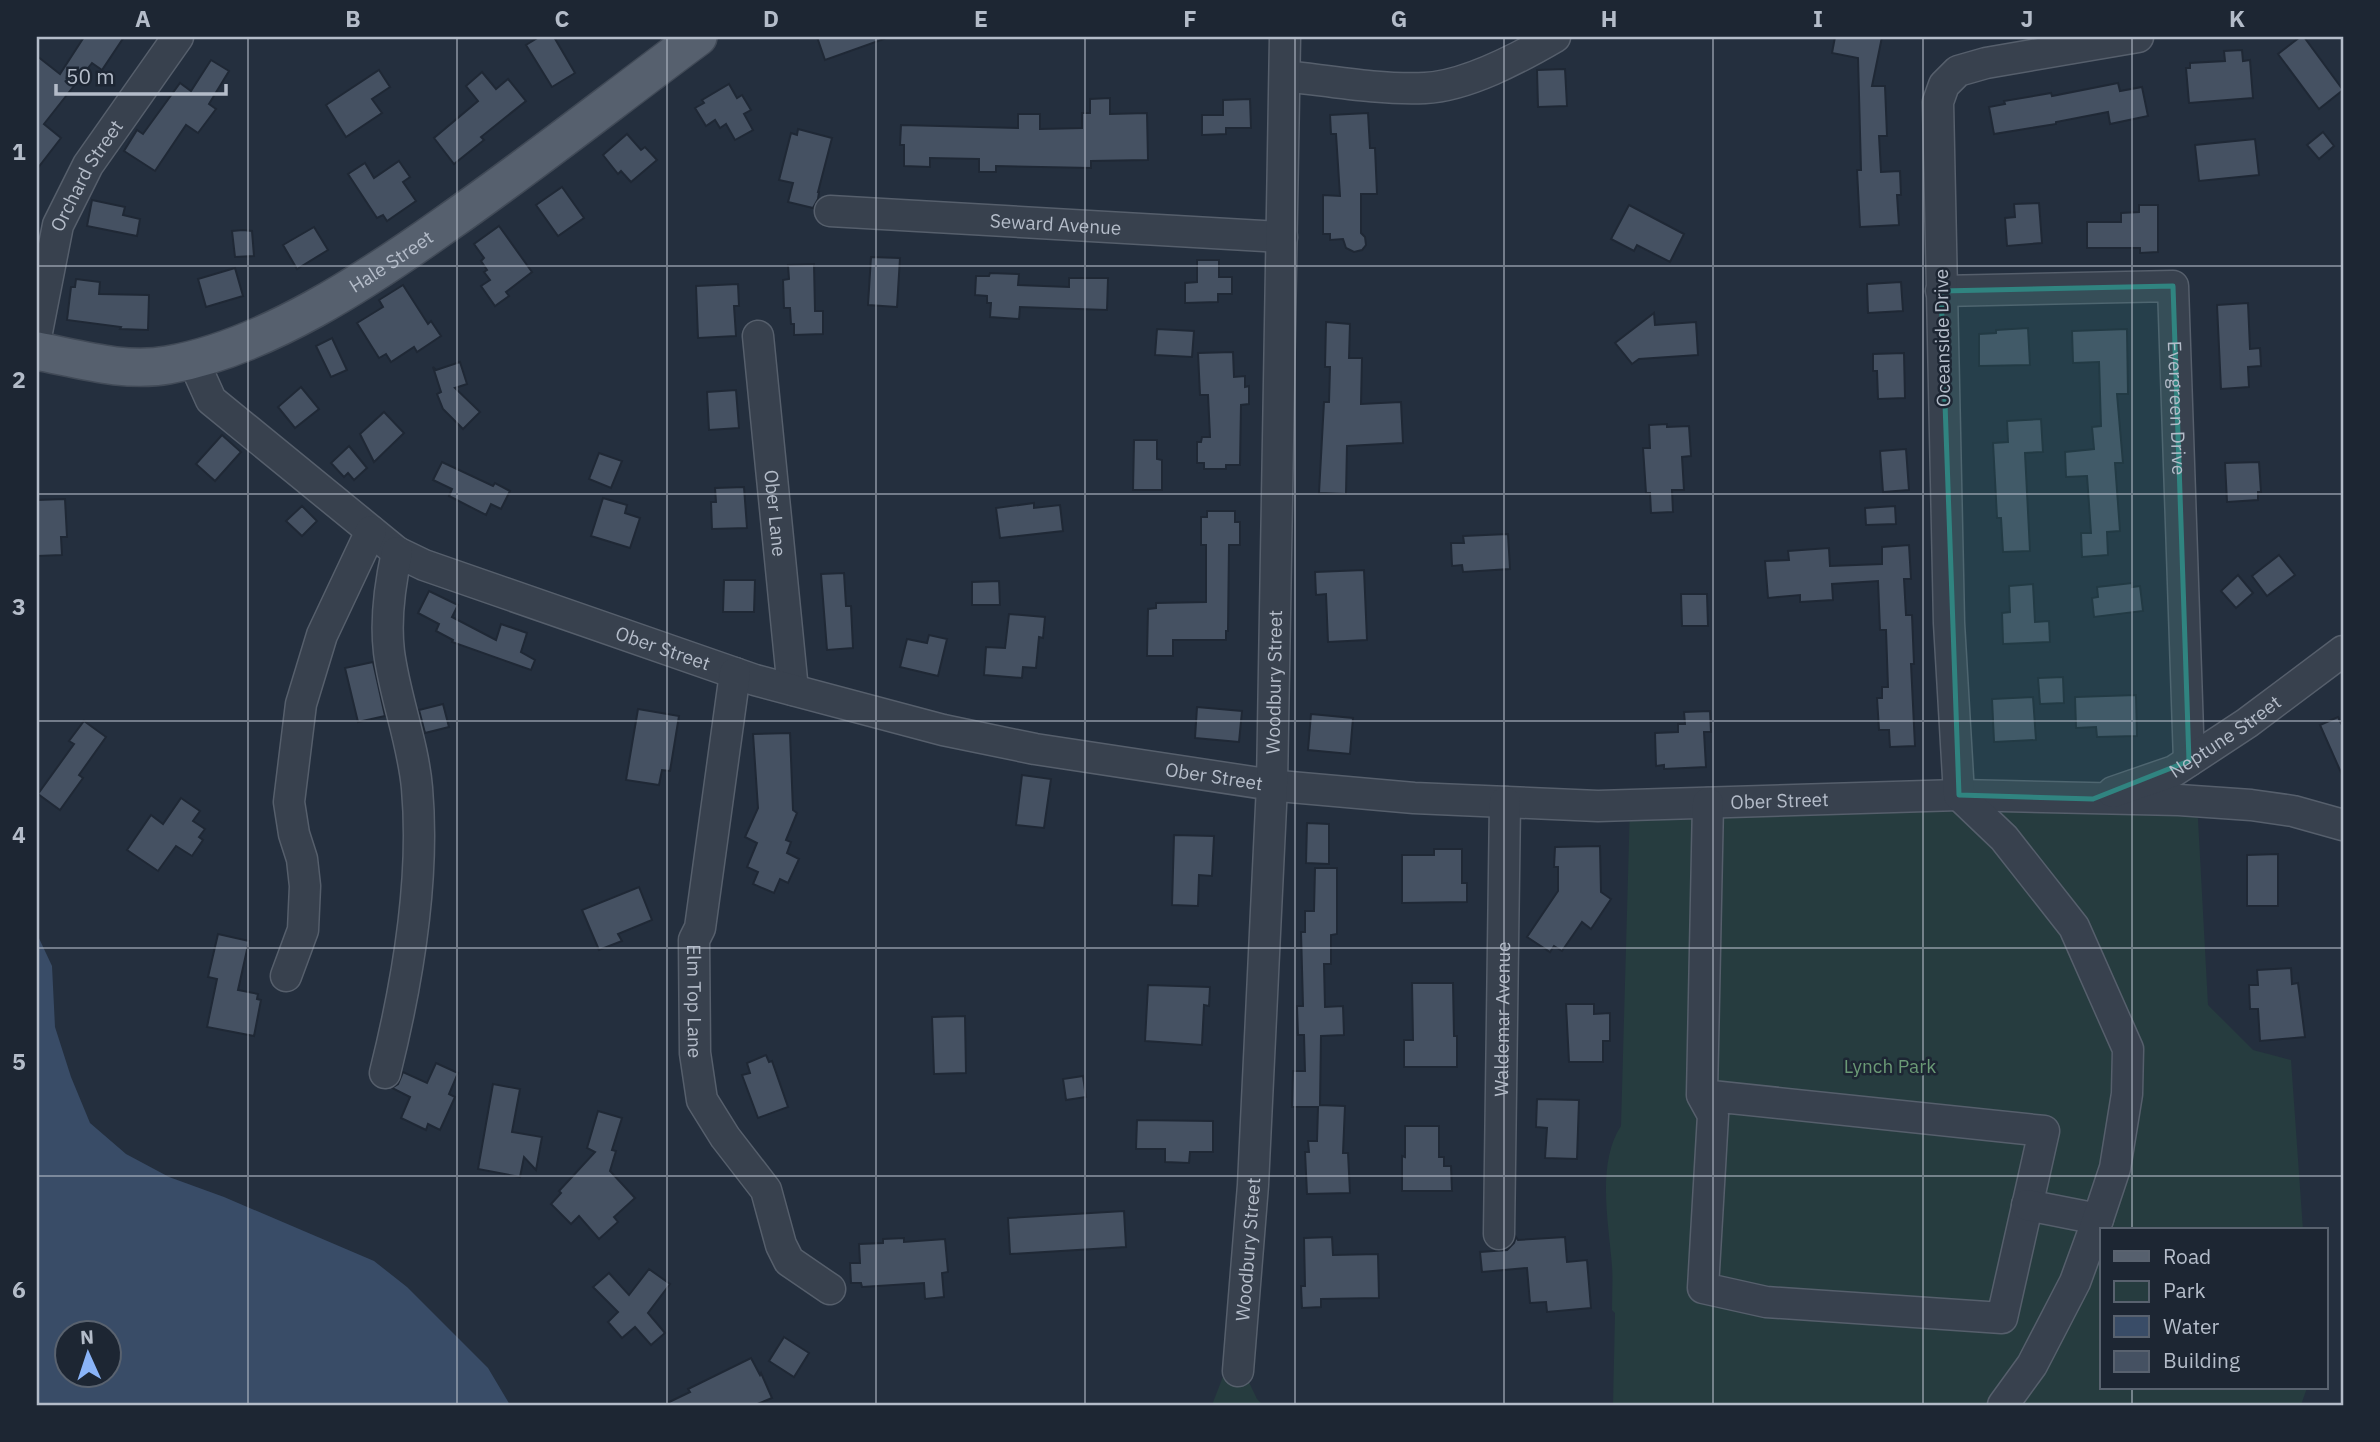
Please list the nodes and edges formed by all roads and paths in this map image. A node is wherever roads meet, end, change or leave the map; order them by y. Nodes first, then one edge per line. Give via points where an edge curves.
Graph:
1 (178, 37) edge
2 (698, 37) edge
3 (1285, 37) edge
4 (1555, 37) edge
5 (2138, 37) edge
6 (1285, 76) junction
7 (831, 211) dead end
8 (1282, 237) junction
9 (1941, 291) junction
10 (37, 332) edge
11 (758, 336) dead end
12 (37, 351) edge
13 (193, 359) junction
14 (371, 531) junction
15 (397, 552) junction
16 (2343, 652) edge
17 (735, 673) junction
18 (793, 690) junction
19 (2189, 761) junction
20 (1272, 785) junction
21 (1959, 795) junction
22 (2092, 799) junction
23 (1505, 802) junction
24 (1708, 803) junction
25 (2343, 825) edge
26 (286, 976) dead end
27 (385, 1073) dead end
28 (1702, 1095) junction
29 (2027, 1205) junction
30 (2098, 1219) junction
31 (1499, 1234) dead end
32 (830, 1289) dead end
33 (1238, 1371) dead end
34 (2003, 1405) edge

1 - 10 street, Orchard Street via 88,165 58,225
2 - 13 main road, Hale Street via 499,187 360,281 251,339
3 - 6 street, Woodbury Street
4 - 6 street via 1456,83 1426,88
5 - 9 street, Oceanside Drive via 1986,63 1958,71 1944,85 1937,128
6 - 8 street, Woodbury Street
7 - 8 street, Seward Avenue
8 - 20 street, Woodbury Street
9 - 19 street, Evergreen Drive via 2173,286
9 - 21 street, Oceanside Drive via 1949,623
11 - 18 street, Ober Lane
12 - 13 main road, Hale Street via 135,368
13 - 14 street, Ober Street via 211,400
14 - 15 street, Ober Street
14 - 26 street via 322,635 301,704 289,803 305,886 303,930
15 - 17 street, Ober Street
15 - 27 street via 388,616 389,652 417,788 418,858 402,1007
16 - 19 street, Neptune Street
17 - 18 street, Ober Street
17 - 32 street, Elm Top Lane via 700,928 694,940 695,1052 702,1100 766,1190 789,1261
18 - 20 street, Ober Street via 943,730
19 - 22 street, Neptune Street via 2174,771
20 - 23 street, Ober Street
20 - 33 street, Woodbury Street via 1253,1185
21 - 22 street, Ober Street
21 - 24 street, Ober Street
21 - 30 street via 2004,838 2074,927 2128,1049 2115,1168
22 - 25 street, Ober Street via 2251,805
23 - 24 street, Ober Street via 1598,806
23 - 31 street, Waldemar Avenue
24 - 28 street
28 - 29 street via 2044,1131
28 - 29 street via 1713,1115 1703,1288 1766,1302 2001,1318
29 - 30 street
30 - 34 street via 2075,1282 2032,1365

